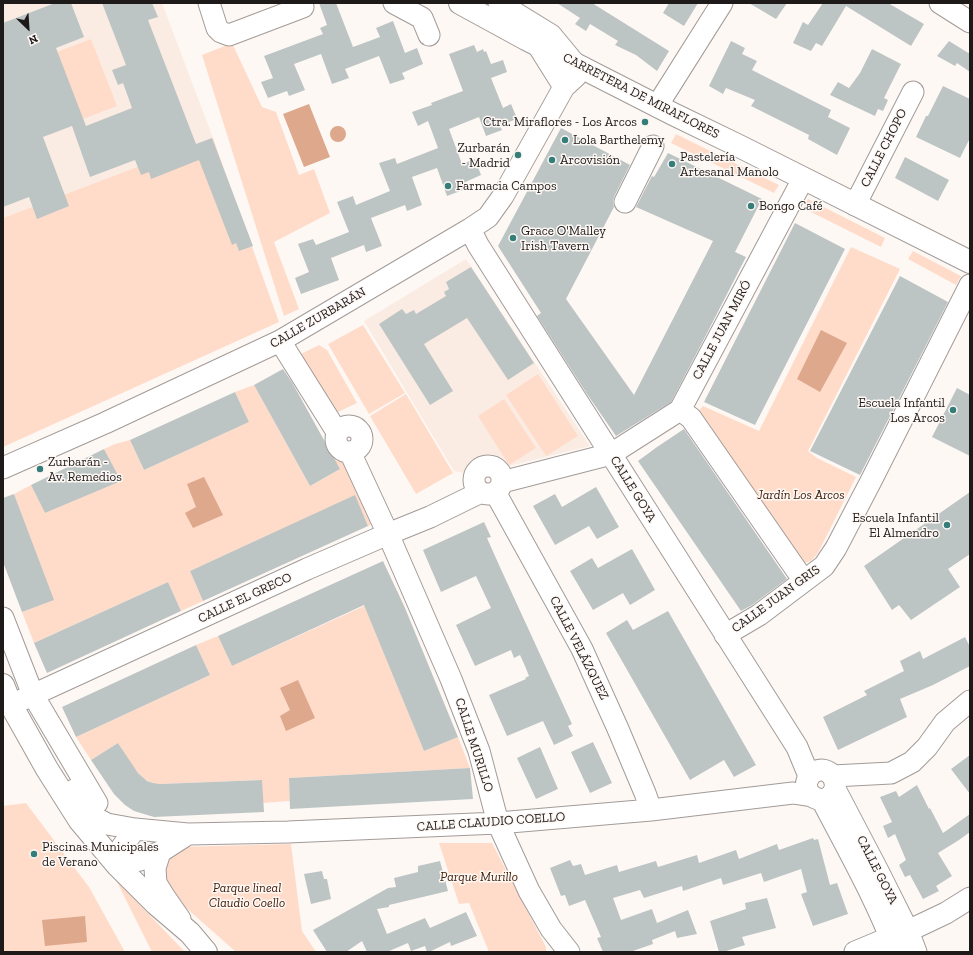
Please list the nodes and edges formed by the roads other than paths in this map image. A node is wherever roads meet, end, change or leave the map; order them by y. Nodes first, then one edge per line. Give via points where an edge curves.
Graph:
1 (209, 3) edge
2 (394, 3) edge
3 (460, 3) edge
4 (499, 3) edge
5 (722, 3) edge
6 (940, 3) edge
7 (290, 8) edge
8 (970, 22) edge
9 (429, 35) dead end
10 (531, 41) junction
11 (579, 65) junction
12 (564, 87) junction
13 (913, 92) dead end
14 (657, 106) junction
15 (653, 146) dead end
16 (803, 179) junction
17 (625, 202) dead end
18 (855, 205) junction
19 (470, 229) junction
20 (970, 262) edge
21 (970, 285) edge
22 (280, 341) junction
23 (680, 410) junction
24 (611, 454) junction
25 (3, 468) edge
26 (493, 489) junction
27 (388, 534) junction
28 (804, 581) junction
29 (3, 618) edge
30 (726, 635) junction
31 (3, 685) edge
32 (33, 695) junction
33 (970, 701) edge
34 (11, 705) junction
35 (47, 769) junction
36 (817, 785) junction
37 (651, 810) junction
38 (498, 823) junction
39 (135, 829) junction
40 (188, 834) junction
41 (160, 852) junction
42 (118, 865) junction
43 (970, 898) edge
44 (190, 933) junction
45 (898, 940) edge
46 (206, 952) edge
47 (569, 952) edge
48 (856, 952) edge
49 (916, 952) edge

1 - 7 street via 218,28 229,35
2 - 9 street via 422,18
3 - 10 main road, CARRETERA DE MIRAFLORES
4 - 11 street via 551,35
5 - 14 street
6 - 8 street
10 - 11 main road, CARRETERA DE MIRAFLORES
10 - 12 street
11 - 12 street, CALLE ZURBARÁN via 576,76
11 - 14 main road, CARRETERA DE MIRAFLORES
12 - 19 street, CALLE ZURBARÁN via 503,196 488,217
13 - 18 street, CALLE CHOPO
14 - 16 main road, CARRETERA DE MIRAFLORES
15 - 17 street
16 - 18 main road, CARRETERA DE MIRAFLORES
16 - 23 street, CALLE JUAN MIRÓ
18 - 20 main road, CARRETERA DE MIRAFLORES
19 - 22 street, CALLE ZURBARÁN
19 - 24 street, CALLE GOYA via 482,252
21 - 28 street, CALLE JUAN GRIS via 836,548 824,566
22 - 25 street, CALLE ZURBARÁN via 106,423
22 - 27 street, CALLE MURILLO via 337,432 348,425 360,430 362,442 358,449 350,452
23 - 24 street, CALLE JUAN MIRÓ
23 - 28 street via 691,418
24 - 26 street, CALLE EL GRECO
24 - 30 street, CALLE GOYA
26 - 27 street, CALLE EL GRECO
26 - 37 street, CALLE VELÁZQUEZ via 582,649
27 - 32 street, CALLE EL GRECO
27 - 38 street, CALLE MURILLO via 457,694 478,751
28 - 30 street, CALLE JUAN GRIS via 759,615
29 - 32 street
30 - 36 street, CALLE GOYA via 797,747
31 - 34 main road
32 - 34 street, CALLE EL GRECO
32 - 39 street via 100,808
33 - 36 street, CALLE CLAUDIO COELLO via 945,722 927,747 912,762 891,773
34 - 35 main road
35 - 39 street, CALLE CLAUDIO COELLO via 72,788 88,814 107,824
35 - 42 main road via 80,821
36 - 37 street, CALLE CLAUDIO COELLO
36 - 45 street, CALLE GOYA via 878,871
37 - 38 street, CALLE CLAUDIO COELLO
38 - 40 street, CALLE CLAUDIO COELLO
38 - 47 street, CALLE MURILLO via 528,891
39 - 40 street, CALLE CLAUDIO COELLO
39 - 42 street via 122,847
40 - 41 street
41 - 42 street
41 - 44 street via 155,868 156,883
42 - 44 main road via 156,904
43 - 45 street
44 - 46 main road
45 - 48 street
45 - 49 street, CALLE GOYA

